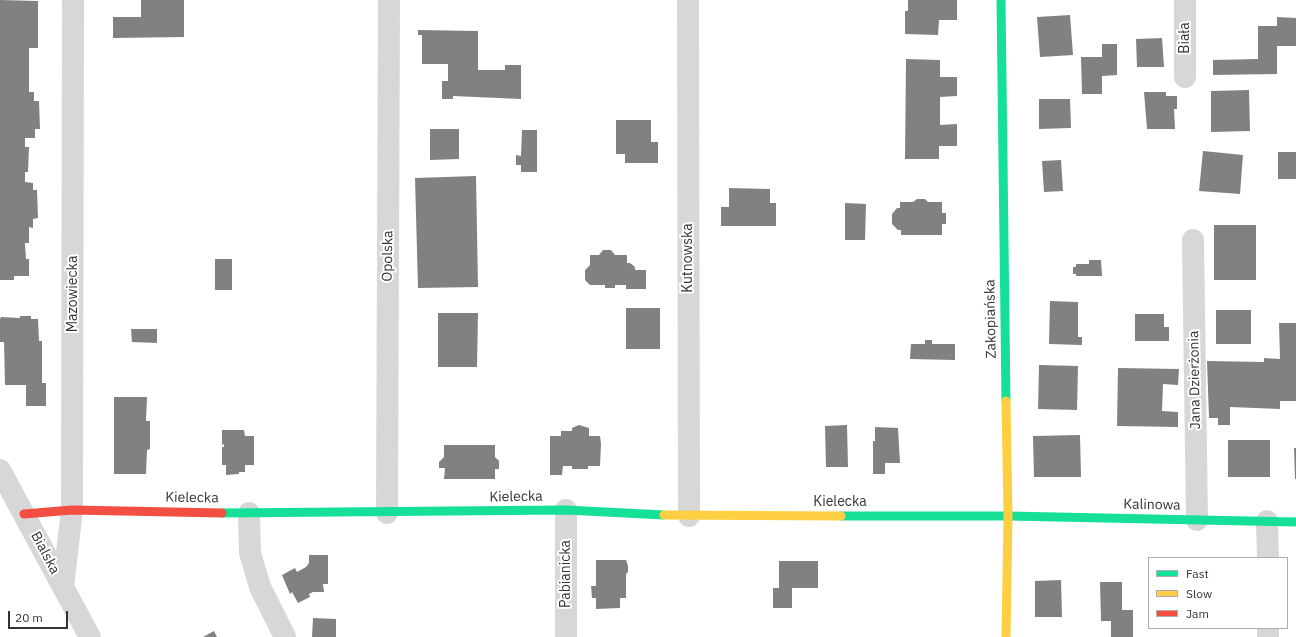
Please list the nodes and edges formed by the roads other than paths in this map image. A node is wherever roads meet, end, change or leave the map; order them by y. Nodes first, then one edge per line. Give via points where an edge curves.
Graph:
1 (73, 0) edge
2 (389, 0) edge
3 (688, 0) edge
4 (1002, 0) edge
5 (1185, 0) edge
6 (1185, 77) dead end
7 (1193, 240) dead end
8 (0, 470) edge
9 (72, 510) junction
10 (566, 510) junction
11 (249, 513) junction
12 (387, 513) junction
13 (24, 514) junction
14 (689, 516) junction
15 (1008, 516) junction
16 (1197, 520) junction
17 (1267, 521) junction
18 (1296, 522) edge
19 (1268, 557) edge
20 (63, 587) junction
21 (89, 637) edge
22 (285, 637) edge
23 (566, 637) edge
24 (1006, 637) edge

1 - 9 street, Mazowiecka
2 - 12 street, Opolska
3 - 14 street, Kutnowska
4 - 15 street, Zakopiańska
5 - 6 street, Biała
7 - 16 street, Jana Dzierżonia
8 - 13 street, Bialska
9 - 11 street, Kielecka
9 - 13 street, Kielecka
9 - 20 street, Mazowiecka
10 - 12 street, Kielecka
10 - 14 street, Kielecka
10 - 23 street, Pabianicka
11 - 12 street, Kielecka
11 - 22 street via 250,554 260,586
13 - 20 street, Bialska
14 - 15 street, Kielecka
15 - 16 street, Kalinowa
15 - 24 street, Zakopiańska
16 - 17 street, Kalinowa
17 - 18 street, Kalinowa
17 - 19 street
20 - 21 street, Bialska

